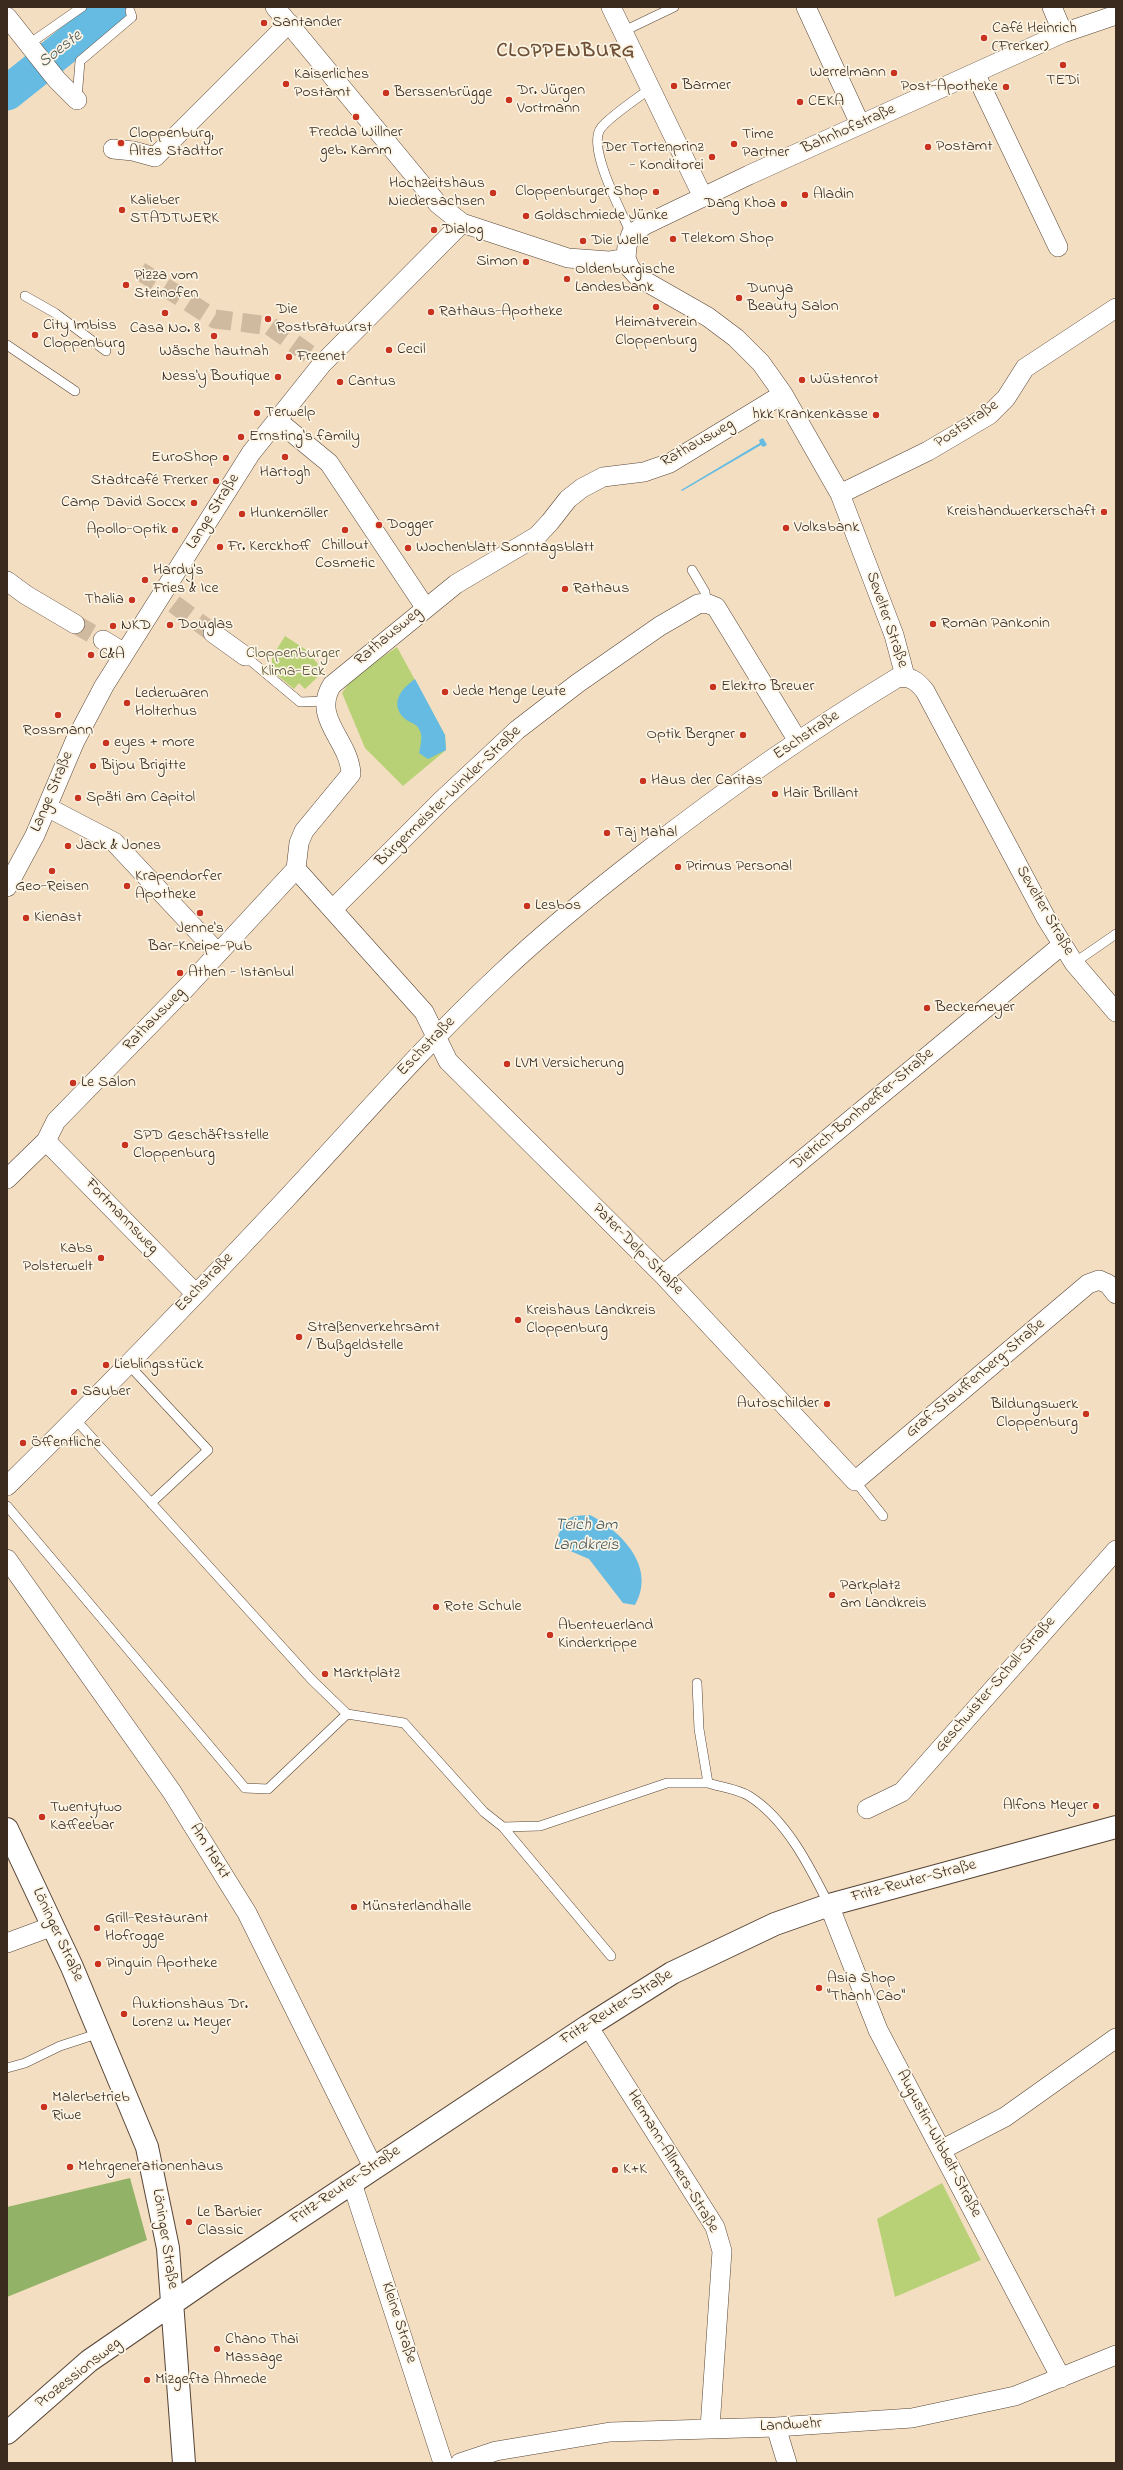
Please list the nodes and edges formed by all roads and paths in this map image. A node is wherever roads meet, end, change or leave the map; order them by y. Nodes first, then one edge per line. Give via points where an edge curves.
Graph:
1 (82, 7) edge
2 (275, 7) edge
3 (611, 7) edge
4 (674, 7) edge
5 (806, 7) edge
6 (1052, 7) edge
7 (130, 11) dead end
8 (1116, 15) edge
9 (7, 17) edge
10 (289, 23) junction
11 (624, 31) junction
12 (1063, 33) junction
13 (32, 48) junction
14 (975, 73) junction
15 (651, 88) junction
16 (77, 100) joint
17 (860, 124) junction
18 (113, 149) dead end
19 (703, 197) junction
20 (462, 223) junction
21 (631, 234) junction
22 (1058, 247) dead end
23 (626, 258) junction
24 (25, 296) dead end
25 (1116, 308) edge
26 (7, 346) edge
27 (106, 351) dead end
28 (75, 391) dead end
29 (783, 394) junction
30 (278, 421) junction
31 (840, 494) junction
32 (692, 570) dead end
33 (7, 581) edge
34 (706, 602) junction
35 (424, 607) junction
36 (75, 624) tunnel mouth
37 (213, 633) tunnel mouth
38 (103, 640) tunnel mouth
39 (123, 652) junction
40 (245, 656) joint
41 (905, 676) junction
42 (325, 701) junction
43 (798, 741) junction
44 (48, 806) junction
45 (12, 864) edge
46 (296, 869) junction
47 (7, 887) edge
48 (334, 908) junction
49 (1116, 934) edge
50 (1062, 945) junction
51 (218, 953) junction
52 (1074, 963) junction
53 (1116, 1012) edge
54 (437, 1036) junction
55 (46, 1141) junction
56 (7, 1179) edge
57 (663, 1275) junction
58 (195, 1293) junction
59 (1116, 1294) edge
60 (128, 1364) junction
61 (75, 1419) junction
62 (855, 1481) junction
63 (7, 1486) edge
64 (151, 1503) junction
65 (7, 1506) edge
66 (883, 1516) dead end
67 (1116, 1550) edge
68 (7, 1559) edge
69 (697, 1683) dead end
70 (347, 1714) junction
71 (708, 1783) junction
72 (867, 1809) dead end
73 (503, 1827) junction
74 (1116, 1827) edge
75 (7, 1829) edge
76 (829, 1905) junction
77 (53, 1926) junction
78 (7, 1943) edge
79 (611, 1956) dead end
80 (588, 2026) junction
81 (100, 2033) junction
82 (1116, 2038) edge
83 (7, 2068) edge
84 (941, 2150) junction
85 (373, 2167) junction
86 (352, 2183) junction
87 (173, 2304) junction
88 (1116, 2355) edge
89 (1061, 2378) junction
90 (776, 2427) junction
91 (710, 2428) junction
92 (7, 2433) edge
93 (184, 2463) edge
94 (443, 2463) edge
95 (460, 2463) edge
96 (787, 2463) edge

1 - 13 lane
2 - 10 street
3 - 11 street
4 - 11 lane
5 - 17 street
6 - 12 street
7 - 16 lane via 132,17 80,61
8 - 12 street, Bahnhofstraße
9 - 13 street
10 - 18 street via 155,158 133,151
10 - 20 street via 438,204
11 - 15 street
12 - 14 street, Bahnhofstraße
13 - 16 street via 57,80
14 - 17 street, Bahnhofstraße
14 - 22 street
15 - 19 street
15 - 21 lane via 600,128 596,143 604,170
17 - 19 street, Bahnhofstraße
19 - 21 street, Bahnhofstraße
20 - 23 street via 568,258 609,261
20 - 30 street, Lange Straße via 316,359
21 - 23 street
23 - 29 street, Sevelter Straße via 638,278 708,317 736,338 760,363
24 - 27 lane via 55,313
25 - 31 street, Poststraße via 1025,368 1006,398 989,415 928,451
26 - 28 lane
29 - 31 street, Sevelter Straße
29 - 35 street, Rathausweg via 670,463 644,472 603,478 582,488 568,499 537,536 456,584
30 - 35 street via 328,463
30 - 39 street, Lange Straße via 251,453 168,599
31 - 41 street, Sevelter Straße via 894,635
32 - 34 lane via 705,592
33 - 36 street
34 - 43 street via 716,607 722,615
34 - 48 street, Bürgermeister-Winkler-Straße via 698,604 654,631 578,683 502,743
35 - 42 street, Rathausweg via 332,685
37 - 40 street
38 - 39 street
39 - 44 street, Lange Straße via 75,741
40 - 42 lane via 300,702
41 - 43 street, Eschstraße via 886,684
41 - 50 street, Sevelter Straße via 917,681 925,691
42 - 46 street via 326,717 350,761 351,774 304,831 299,843
43 - 54 street, Eschstraße via 708,803 603,885 500,973
44 - 45 street, Lange Straße
44 - 51 street via 114,842
45 - 47 street, Lange Straße
46 - 48 street
46 - 51 street, Rathausweg
48 - 54 street via 424,1012
49 - 52 lane
50 - 52 street, Sevelter Straße
50 - 57 street, Dietrich-Bonhoeffer-Straße
51 - 55 street, Rathausweg via 56,1121
52 - 53 street, Sevelter Straße
54 - 57 street, Pater-Delp-Straße via 448,1061
54 - 58 street, Eschstraße
55 - 56 street, Rathausweg
55 - 58 street, Fortmannsweg
57 - 62 street, Pater-Delp-Straße
58 - 60 street, Eschstraße
59 - 62 street, Graf-Stauffenberg-Straße via 1108,1284 1099,1280 1088,1284
60 - 61 street, Eschstraße
60 - 64 lane via 208,1450
61 - 63 street, Eschstraße
61 - 64 lane
62 - 66 lane
64 - 70 lane
65 - 70 lane via 246,1788 268,1789
67 - 72 street, Geschwister-Scholl-Straße via 902,1792
68 - 85 street, Am Markt via 172,1792 247,1913
69 - 71 lane via 699,1729
70 - 73 lane via 404,1723 484,1812
71 - 73 lane via 667,1783 540,1826
71 - 76 lane via 748,1796 771,1814 805,1861
73 - 79 lane
74 - 76 street, Fritz-Reuter-Straße
75 - 77 street, Löninger Straße
76 - 80 street, Fritz-Reuter-Straße via 775,1924 672,1973
76 - 84 street, Augustin-Wibbelt-Straße via 878,2030
77 - 78 street
77 - 81 street, Löninger Straße
80 - 85 street, Fritz-Reuter-Straße
80 - 91 street, Hermann-Allmers-Straße via 715,2227 722,2251
81 - 83 lane
81 - 87 street, Löninger Straße via 148,2147 168,2248
82 - 84 street via 1005,2117
84 - 89 street, Augustin-Wibbelt-Straße
85 - 86 street, Fritz-Reuter-Straße
86 - 87 street, Fritz-Reuter-Straße
86 - 94 street, Kleine Straße
87 - 92 street, Prozessionsweg via 89,2361
87 - 93 street, Löninger Straße via 174,2350
88 - 89 street, Landwehr
89 - 90 street, Landwehr via 1015,2396 912,2418
90 - 91 street, Landwehr
90 - 96 street
91 - 95 street, Landwehr via 610,2432 496,2451

